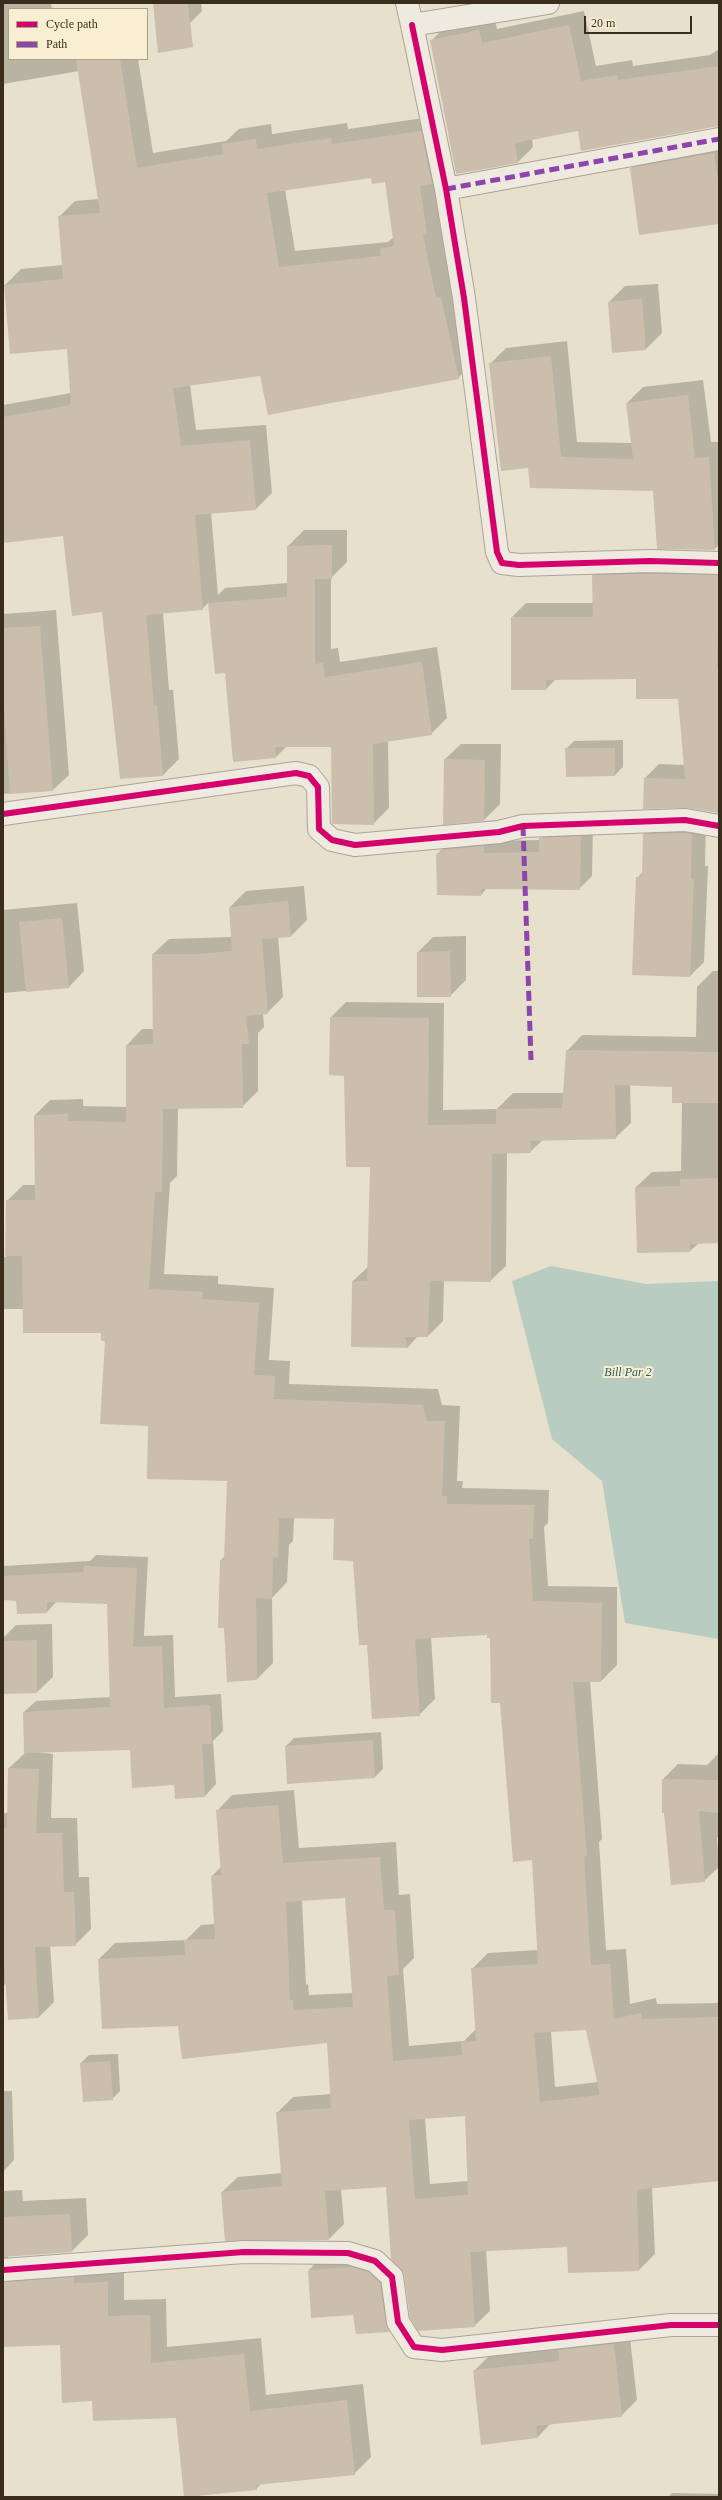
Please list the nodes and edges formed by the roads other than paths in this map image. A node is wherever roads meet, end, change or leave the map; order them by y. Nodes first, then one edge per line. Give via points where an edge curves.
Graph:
1 (407, 3) edge
2 (548, 3) edge
3 (412, 25) junction
4 (719, 139) edge
5 (446, 189) junction
6 (719, 564) edge
7 (3, 814) edge
8 (719, 826) edge
9 (3, 2270) edge
10 (719, 2325) edge

1 - 3 street
2 - 3 street
3 - 5 street
4 - 5 street
5 - 6 street via 464,298 498,552 502,563 519,565 650,561
7 - 8 street via 296,773 309,776 318,787 319,829 332,840 356,845 499,832 523,826 685,820
9 - 10 street via 244,2252 348,2253 375,2261 392,2277 398,2322 414,2347 442,2350 671,2325

